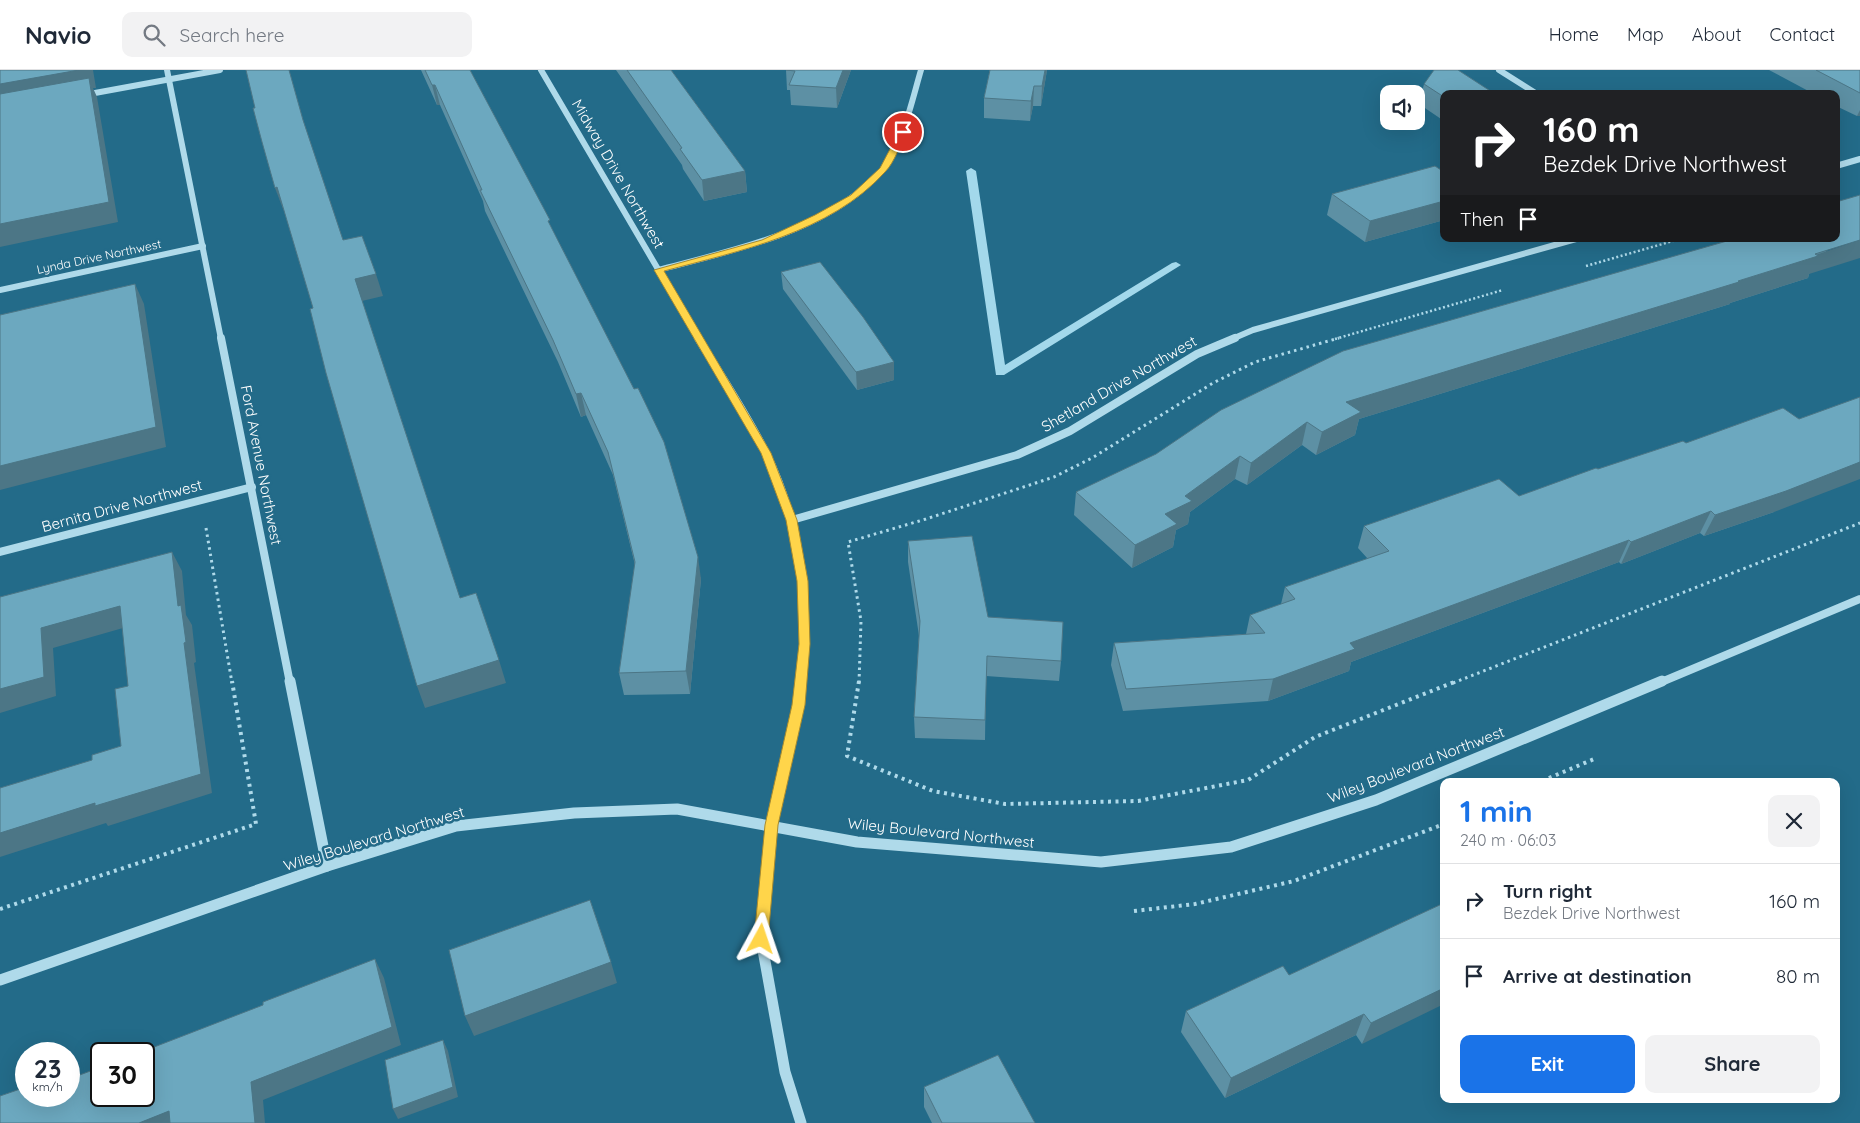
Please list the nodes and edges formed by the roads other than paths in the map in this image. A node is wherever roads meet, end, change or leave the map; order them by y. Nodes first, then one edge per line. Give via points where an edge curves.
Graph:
1 (167, 70) edge
2 (220, 70) edge
3 (541, 70) edge
4 (921, 70) edge
5 (1499, 70) edge
6 (169, 79) junction
7 (1532, 90) edge
8 (76, 96) edge
9 (1860, 159) edge
10 (1840, 165) edge
11 (1565, 242) edge
12 (203, 246) junction
13 (658, 270) junction
14 (0, 290) edge
15 (252, 487) junction
16 (792, 520) junction
17 (0, 552) edge
18 (1860, 599) edge
19 (772, 825) junction
20 (327, 866) junction
21 (0, 980) edge
22 (802, 1123) edge

1 - 6 street, Ford Avenue Northwest
2 - 6 street
3 - 13 street, Midway Drive Northwest
4 - 13 street via 903,132 883,170 854,197 765,241
5 - 7 street
6 - 8 street
6 - 12 street, Ford Avenue Northwest
9 - 10 street
11 - 16 street, Shetland Drive Northwest via 1253,330 1197,354 1070,431 1017,455
12 - 14 street, Lynda Drive Northwest
12 - 15 street, Ford Avenue Northwest
13 - 16 street, Midway Drive Northwest via 766,453
15 - 17 street, Bernita Drive Northwest
15 - 20 street, Ford Avenue Northwest
16 - 19 street, Midway Drive Northwest via 803,581 805,644 798,705
18 - 19 street, Wiley Boulevard Northwest via 1376,800 1231,846 1101,862 857,842
19 - 20 street, Wiley Boulevard Northwest via 677,809 574,813 456,826
19 - 22 street, Midway Drive Northwest via 761,939 785,1072
20 - 21 street, Wiley Boulevard Northwest

